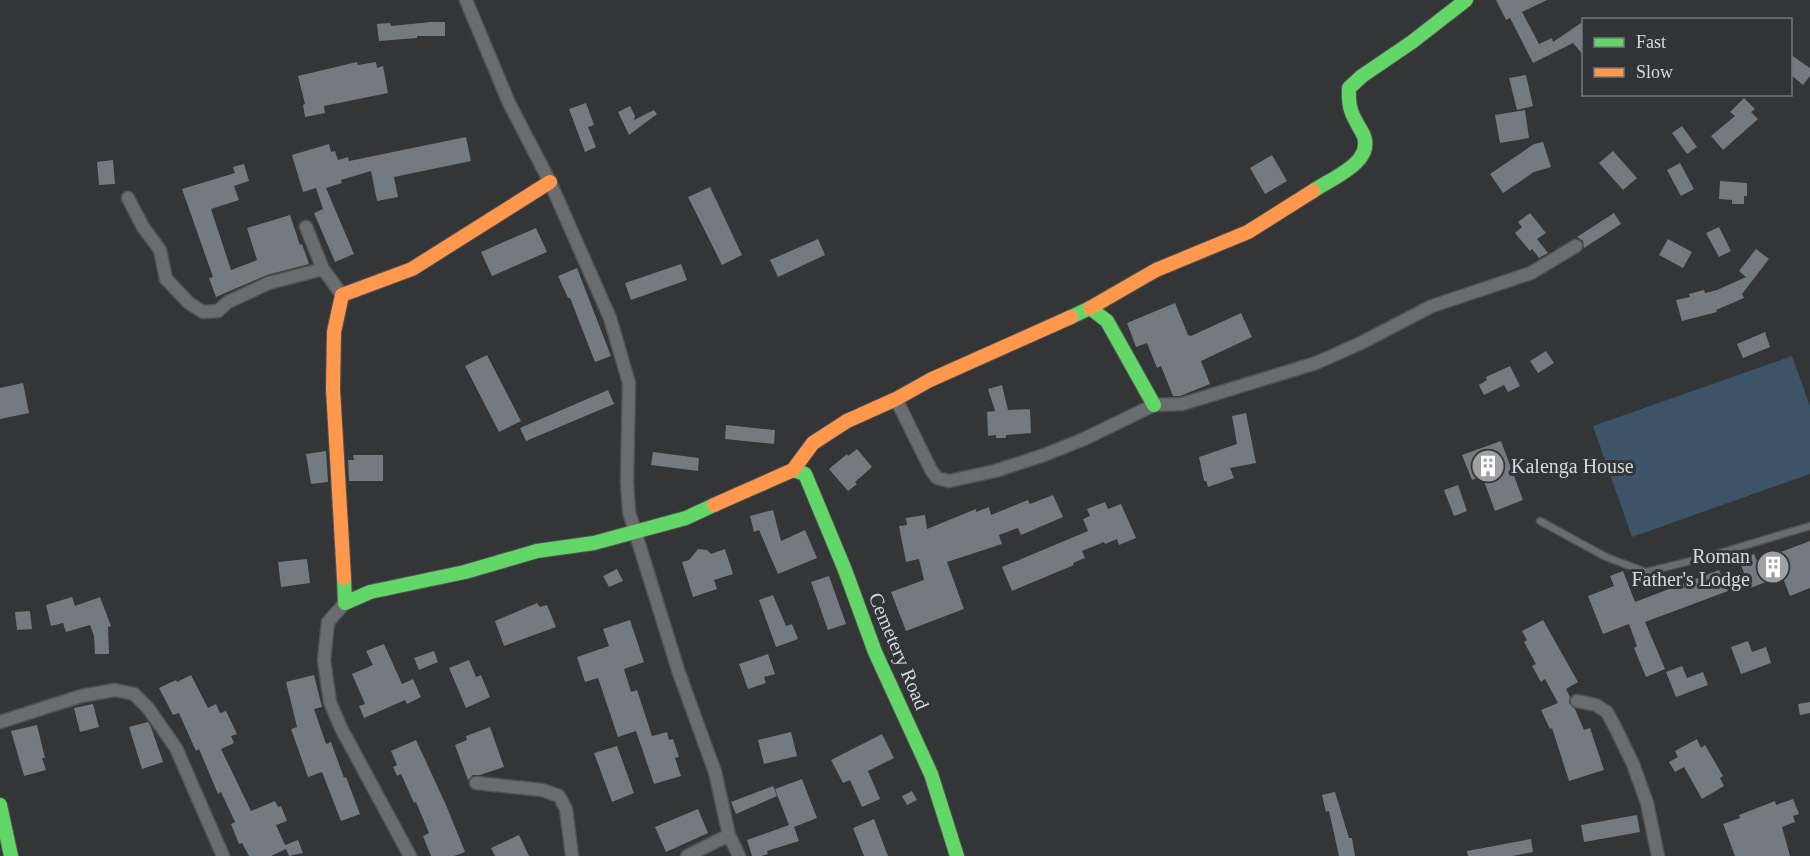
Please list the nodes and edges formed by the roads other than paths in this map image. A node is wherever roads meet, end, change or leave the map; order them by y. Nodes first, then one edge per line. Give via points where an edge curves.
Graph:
1 (466, 0) edge
2 (1466, 0) edge
3 (550, 182) junction
4 (128, 198) dead end
5 (306, 227) dead end
6 (1576, 246) dead end
7 (323, 269) junction
8 (342, 295) junction
9 (1090, 308) junction
10 (896, 399) junction
11 (1154, 405) junction
12 (793, 470) junction
13 (1540, 521) dead end
14 (1810, 526) edge
15 (634, 531) junction
16 (345, 603) junction
17 (1577, 701) dead end
18 (0, 722) edge
19 (476, 783) dead end
20 (0, 805) edge
21 (729, 835) junction
22 (11, 856) edge
23 (223, 856) edge
24 (410, 856) edge
25 (572, 856) edge
26 (687, 856) edge
27 (739, 856) edge
28 (957, 856) edge
29 (1658, 856) edge

1 - 3 street via 509,103
2 - 9 main road via 1349,88 1348,106 1368,142 1367,153 1358,162 1248,232 1156,270
3 - 8 main road via 412,269
3 - 15 street via 610,318 629,383 627,481
4 - 7 street via 160,250 166,279 203,312 218,311 269,283
5 - 7 street
6 - 11 street via 1531,273 1432,306 1316,363 1182,404
7 - 8 street
8 - 16 main road via 334,332 333,389
9 - 10 main road
9 - 11 main road via 1107,321
10 - 11 street via 931,470 937,478 949,481 1044,455
10 - 12 main road via 847,421 813,443
12 - 15 main road via 686,518
12 - 28 main road, Cemetery Road via 805,474 875,652 931,774
13 - 14 lane via 1606,557 1646,572
15 - 16 main road via 370,592
15 - 21 street via 715,772
16 - 24 street via 328,622 324,660 330,702 340,728
17 - 29 street via 1606,712 1617,731 1647,803
18 - 23 street via 81,696 115,690 135,694 176,748
19 - 25 street via 543,790 559,796 566,809
20 - 22 main road
21 - 26 street
21 - 27 street

